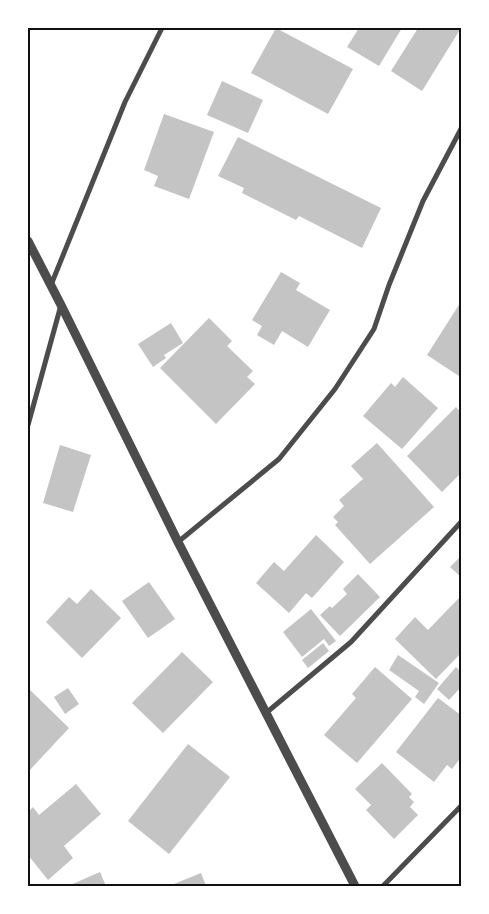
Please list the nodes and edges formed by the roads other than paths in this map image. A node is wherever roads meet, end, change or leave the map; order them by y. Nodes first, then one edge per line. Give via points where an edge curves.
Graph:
1 (162, 28) edge
2 (462, 127) edge
3 (28, 241) edge
4 (51, 285) junction
5 (61, 305) junction
6 (28, 425) edge
7 (462, 521) edge
8 (178, 542) junction
9 (266, 712) junction
10 (462, 805) edge
11 (355, 886) edge
12 (383, 886) edge

1 - 4 street via 126,102
2 - 8 street via 423,201 374,329 335,389 278,459
3 - 4 street
4 - 5 street
5 - 6 street
5 - 8 street
7 - 9 street via 351,642
8 - 9 street
9 - 11 street
10 - 12 street

